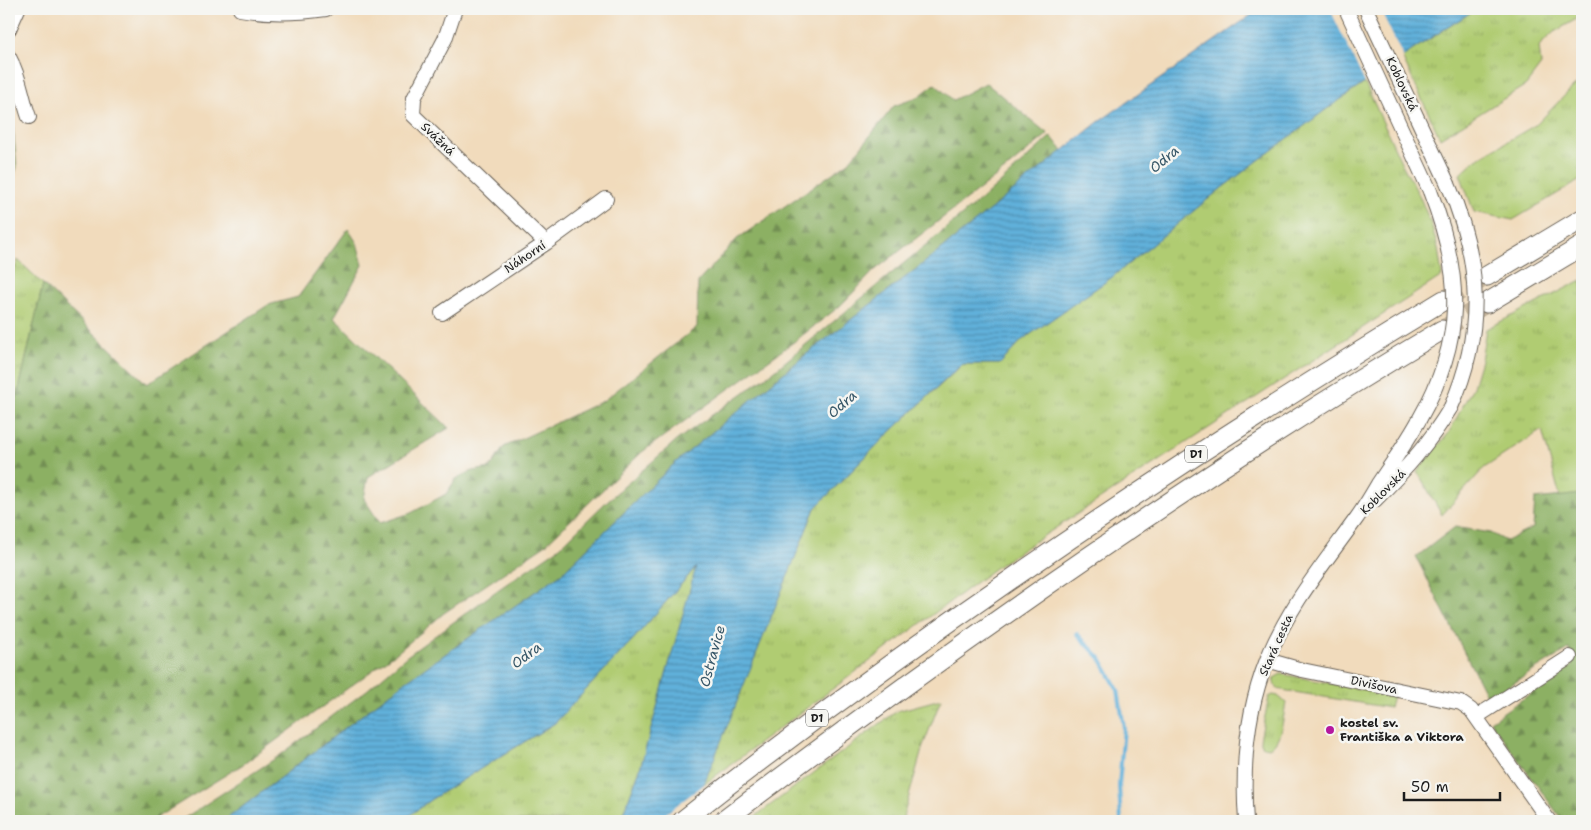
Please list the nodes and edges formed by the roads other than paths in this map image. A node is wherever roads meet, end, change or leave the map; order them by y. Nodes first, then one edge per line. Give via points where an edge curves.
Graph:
1 (18, 9) edge
2 (240, 9) edge
3 (326, 9) edge
4 (455, 9) edge
5 (1346, 9) edge
6 (1366, 9) edge
7 (9, 28) edge
8 (9, 57) edge
9 (29, 117) dead end
10 (606, 199) dead end
11 (1582, 219) edge
12 (546, 243) junction
13 (1582, 246) edge
14 (1487, 276) tunnel mouth
15 (1444, 300) tunnel mouth
16 (1488, 303) tunnel mouth
17 (442, 313) dead end
18 (1442, 330) tunnel mouth
19 (1357, 518) junction
20 (1570, 657) dead end
21 (1267, 660) junction
22 (1476, 717) junction
23 (682, 821) edge
24 (722, 821) edge
25 (1246, 821) edge
26 (1549, 821) edge

1 - 7 street
2 - 3 street via 304,12
4 - 12 street, Svážná via 445,39 414,98 413,115
5 - 19 street, Koblovská, bridge via 1430,191 1448,247 1453,273 1454,314 1451,342 1434,392
6 - 19 street, Koblovská, bridge via 1461,216 1474,271 1476,304 1470,355 1451,407 1412,463
8 - 9 street
10 - 12 street, Náhorní
11 - 14 highway
12 - 17 street, Náhorní
13 - 16 highway
15 - 23 highway, D1 via 1190,458 1048,554 826,712
18 - 24 highway, D1 via 1208,477 984,629
19 - 21 street, Stará cesta via 1300,596
20 - 22 street
21 - 22 street, Divišova via 1461,703
21 - 25 street, Stará cesta via 1248,741
22 - 26 street, Divišova

